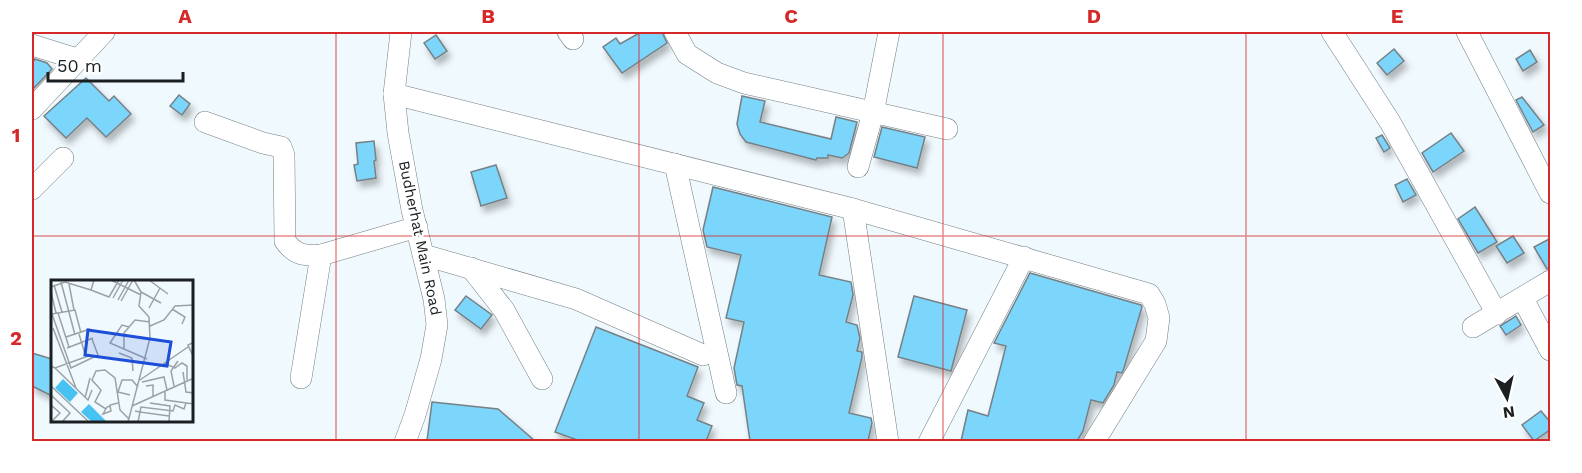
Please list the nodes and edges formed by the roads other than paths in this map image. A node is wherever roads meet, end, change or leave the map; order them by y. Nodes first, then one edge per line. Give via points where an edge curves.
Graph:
1 (105, 32) edge
2 (401, 32) edge
3 (675, 32) edge
4 (889, 32) edge
5 (1332, 32) edge
6 (1467, 32) edge
7 (32, 45) edge
8 (77, 59) junction
9 (394, 94) junction
10 (32, 109) edge
11 (873, 114) junction
12 (205, 122) dead end
13 (947, 129) dead end
14 (63, 158) dead end
15 (675, 164) junction
16 (858, 167) dead end
17 (32, 189) edge
18 (1551, 193) edge
19 (853, 209) junction
20 (417, 227) junction
21 (321, 255) junction
22 (424, 255) junction
23 (1024, 257) junction
24 (471, 268) junction
25 (1551, 281) edge
26 (1523, 299) junction
27 (1497, 314) junction
28 (1473, 327) dead end
29 (1551, 350) edge
30 (703, 355) dead end
31 (301, 378) dead end
32 (542, 379) dead end
33 (726, 393) dead end
34 (405, 441) edge
35 (888, 441) edge
36 (929, 441) edge
37 (1094, 441) edge

1 - 8 street
2 - 9 street, Budherhat Main Road
3 - 11 street via 687,54 717,73
4 - 11 street
5 - 27 street via 1390,122
6 - 18 street
7 - 8 street
8 - 10 street
9 - 15 street
9 - 20 street, Budherhat Main Road
11 - 13 street
11 - 16 street
12 - 21 street via 281,147 285,241 292,251 305,256
14 - 17 street
15 - 19 street
15 - 33 street
19 - 23 street
19 - 35 street
20 - 21 street
20 - 22 street, Budherhat Main Road
21 - 31 street
22 - 24 street
22 - 34 street, Budherhat Main Road via 437,325 431,359
23 - 36 street
23 - 37 street via 1149,294 1155,304 1159,318 1156,341
24 - 30 street via 576,298
24 - 32 street via 504,310
25 - 26 street
26 - 27 street
26 - 29 street
27 - 28 street

